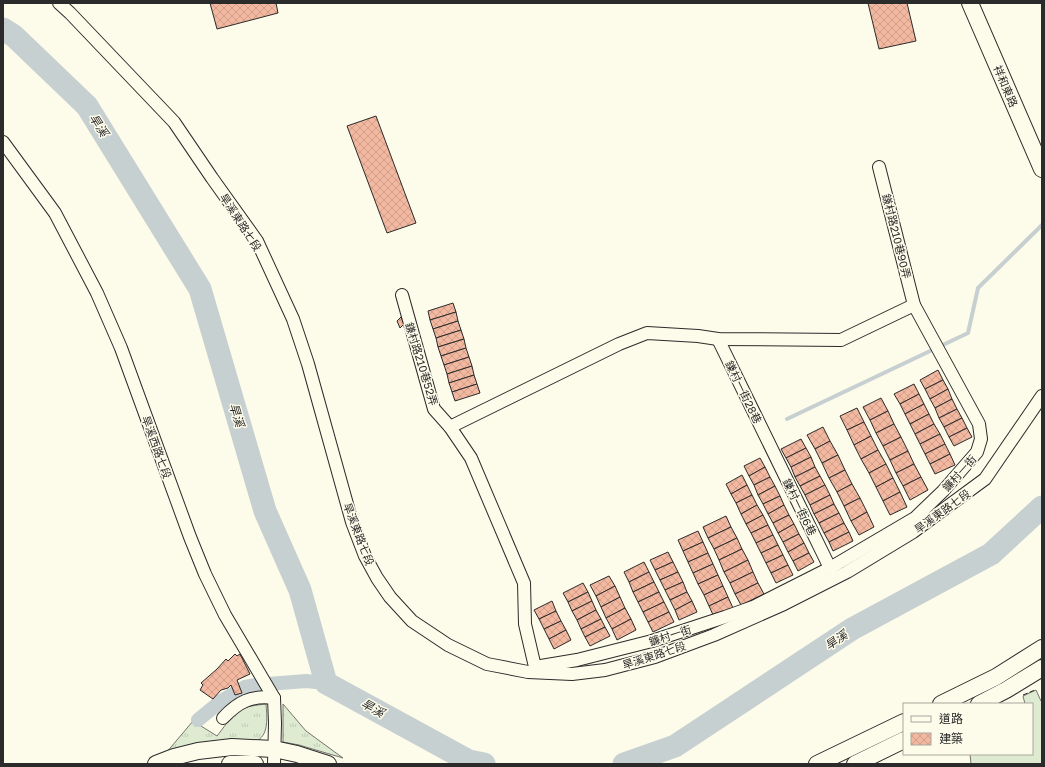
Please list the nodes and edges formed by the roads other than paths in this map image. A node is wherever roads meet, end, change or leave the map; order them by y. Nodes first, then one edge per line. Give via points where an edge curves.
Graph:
1 (59, 3) edge
2 (970, 3) edge
3 (3, 142) edge
4 (879, 167) dead end
5 (1042, 169) edge
6 (402, 295) dead end
7 (914, 305) junction
8 (718, 339) junction
9 (1042, 396) edge
10 (450, 427) junction
11 (770, 445) joint
12 (830, 568) junction
13 (1042, 648) edge
14 (1042, 668) edge
15 (271, 694) junction
16 (943, 703) edge
17 (981, 703) edge
18 (223, 718) dead end
19 (903, 722) edge
20 (903, 740) edge
21 (274, 756) edge
22 (156, 764) edge
23 (230, 764) edge
24 (255, 764) edge
25 (328, 764) edge
26 (817, 764) edge
27 (855, 764) edge

1 - 9 street, 旱溪東路七段 via 174,122 257,242 293,319 352,522 376,578 412,621 448,646 487,664 528,672 572,674 605,670 655,657 714,635 784,604 847,572 913,532 985,479
2 - 5 street, 祥和東路
3 - 15 street, 旱溪西路七段 via 55,213 97,293 121,348 205,574
4 - 7 street, 鎌村路210巷90弄
6 - 10 street, 鎌村路210巷52弄 via 434,409
7 - 8 street via 841,340
7 - 12 street, 鐮村一街 via 979,424 982,439 977,452 944,491 915,518
8 - 10 street via 647,333 619,344
8 - 11 street, 鎌村一街28巷
10 - 12 street, 鐮村一街 via 471,458 524,582 524,624 535,667 577,660 652,641 725,617 753,607
11 - 12 street, 鎌村一街6巷
13 - 16 street via 996,677
14 - 17 street
15 - 18 street via 247,700
15 - 21 street, 旱溪西路七段 via 275,723
19 - 26 street
20 - 27 street
21 - 22 street via 232,747 180,755
21 - 25 street via 297,754
23 - 24 street

